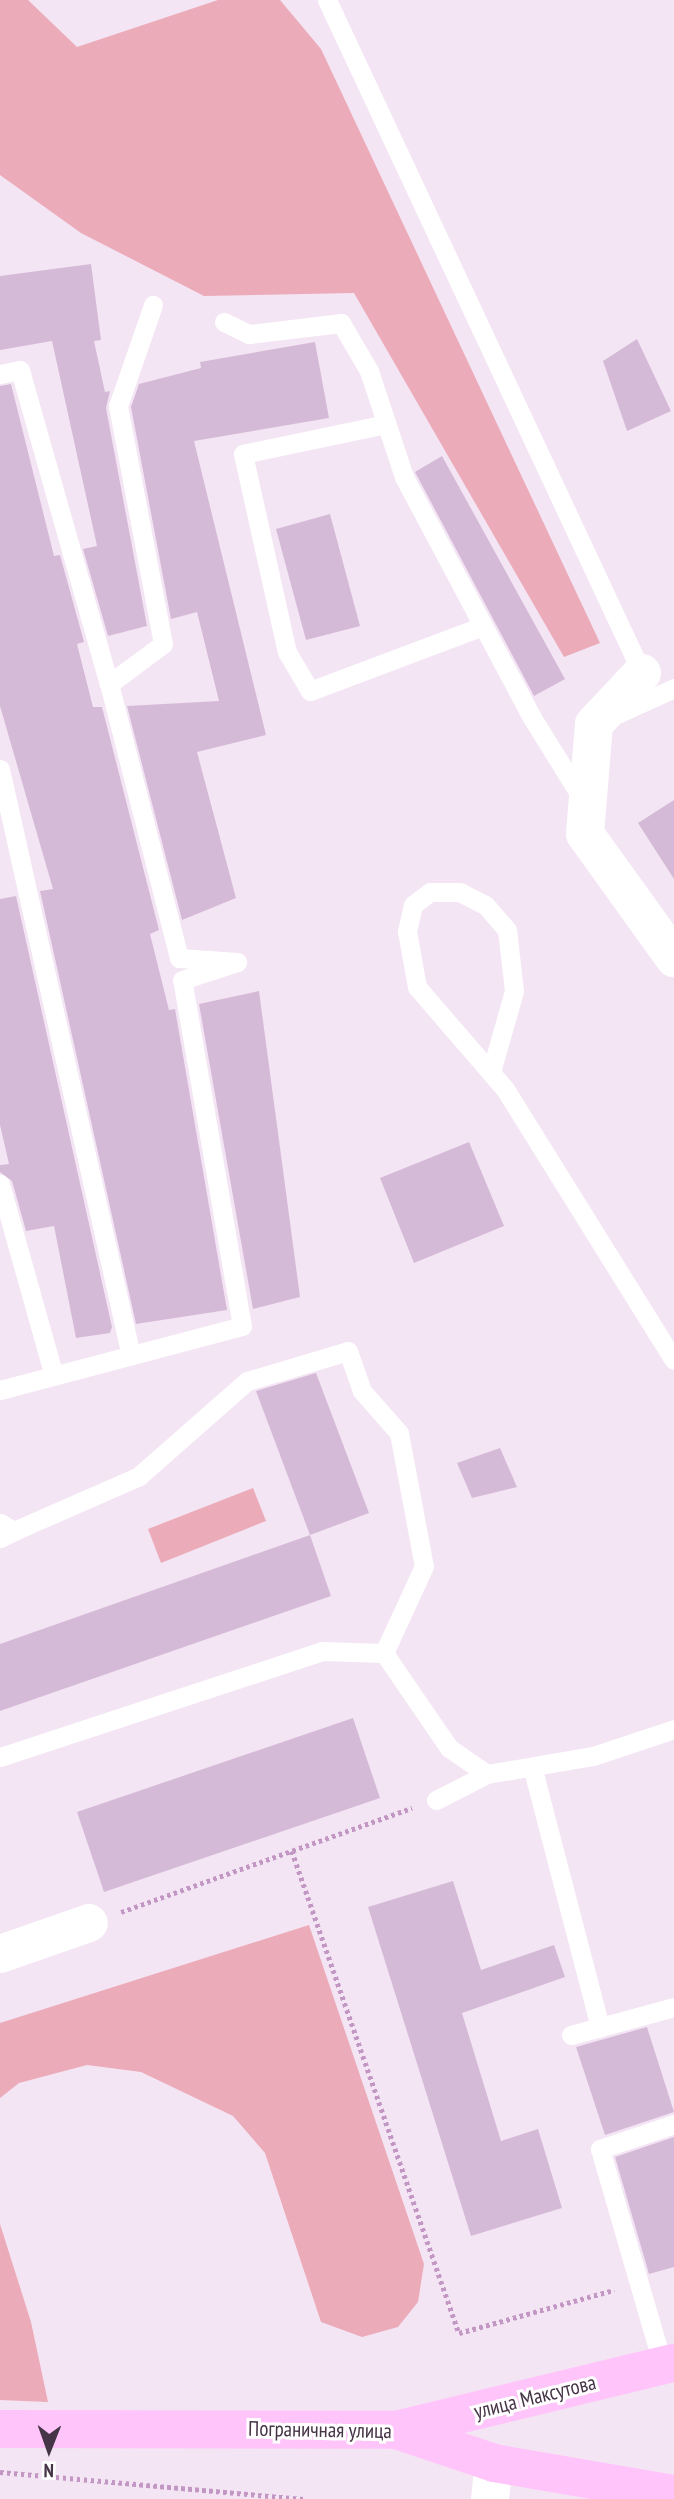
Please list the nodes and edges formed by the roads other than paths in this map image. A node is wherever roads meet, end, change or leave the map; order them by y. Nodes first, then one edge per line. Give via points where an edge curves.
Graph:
1 (327, 0) edge
2 (153, 305) dead end
3 (224, 322) dead end
4 (0, 374) edge
5 (386, 424) junction
6 (483, 626) junction
7 (658, 681) edge
8 (109, 684) junction
9 (0, 769) edge
10 (585, 804) junction
11 (674, 958) edge
12 (491, 1072) junction
13 (0, 1184) edge
14 (131, 1356) junction
15 (674, 1360) edge
16 (54, 1376) junction
17 (0, 1390) edge
18 (5, 1531) edge
19 (384, 1653) junction
20 (674, 1730) edge
21 (0, 1757) edge
22 (533, 1770) junction
23 (487, 1774) junction
24 (436, 1800) road end
25 (89, 1923) road end
26 (0, 1954) edge
27 (674, 2007) edge
28 (600, 2027) junction
29 (571, 2035) dead end
30 (674, 2124) edge
31 (669, 2364) edge
32 (0, 2429) edge
33 (396, 2430) junction
34 (492, 2481) edge
35 (674, 2494) edge

1 - 7 lane
2 - 8 lane via 118,406 163,644
3 - 5 lane via 249,334 341,323 369,371
4 - 8 lane via 20,370
5 - 6 lane via 404,477
5 - 6 lane via 243,453 288,652 310,691
6 - 10 lane
7 - 10 street via 594,724
8 - 14 lane via 179,958 237,962 182,980 242,1326
9 - 14 lane
10 - 11 street via 585,834
12 - 12 lane via 514,991 507,930 485,905 460,892 430,892 414,905 407,931 417,987
12 - 15 lane
13 - 16 lane
14 - 16 lane
16 - 17 lane
18 - 19 lane via 139,1476 247,1381 348,1351 362,1391 399,1433 424,1566
19 - 21 lane via 321,1651
19 - 23 lane via 449,1748
20 - 22 lane
22 - 23 lane
22 - 28 lane
23 - 24 lane
25 - 26 street
27 - 28 lane
28 - 29 lane
30 - 31 lane via 600,2149 639,2283
31 - 33 main road, улица Максутова
32 - 33 main road, Пограничная улица
33 - 34 main road, Пограничная улица
34 - 35 main road, Пограничная улица

